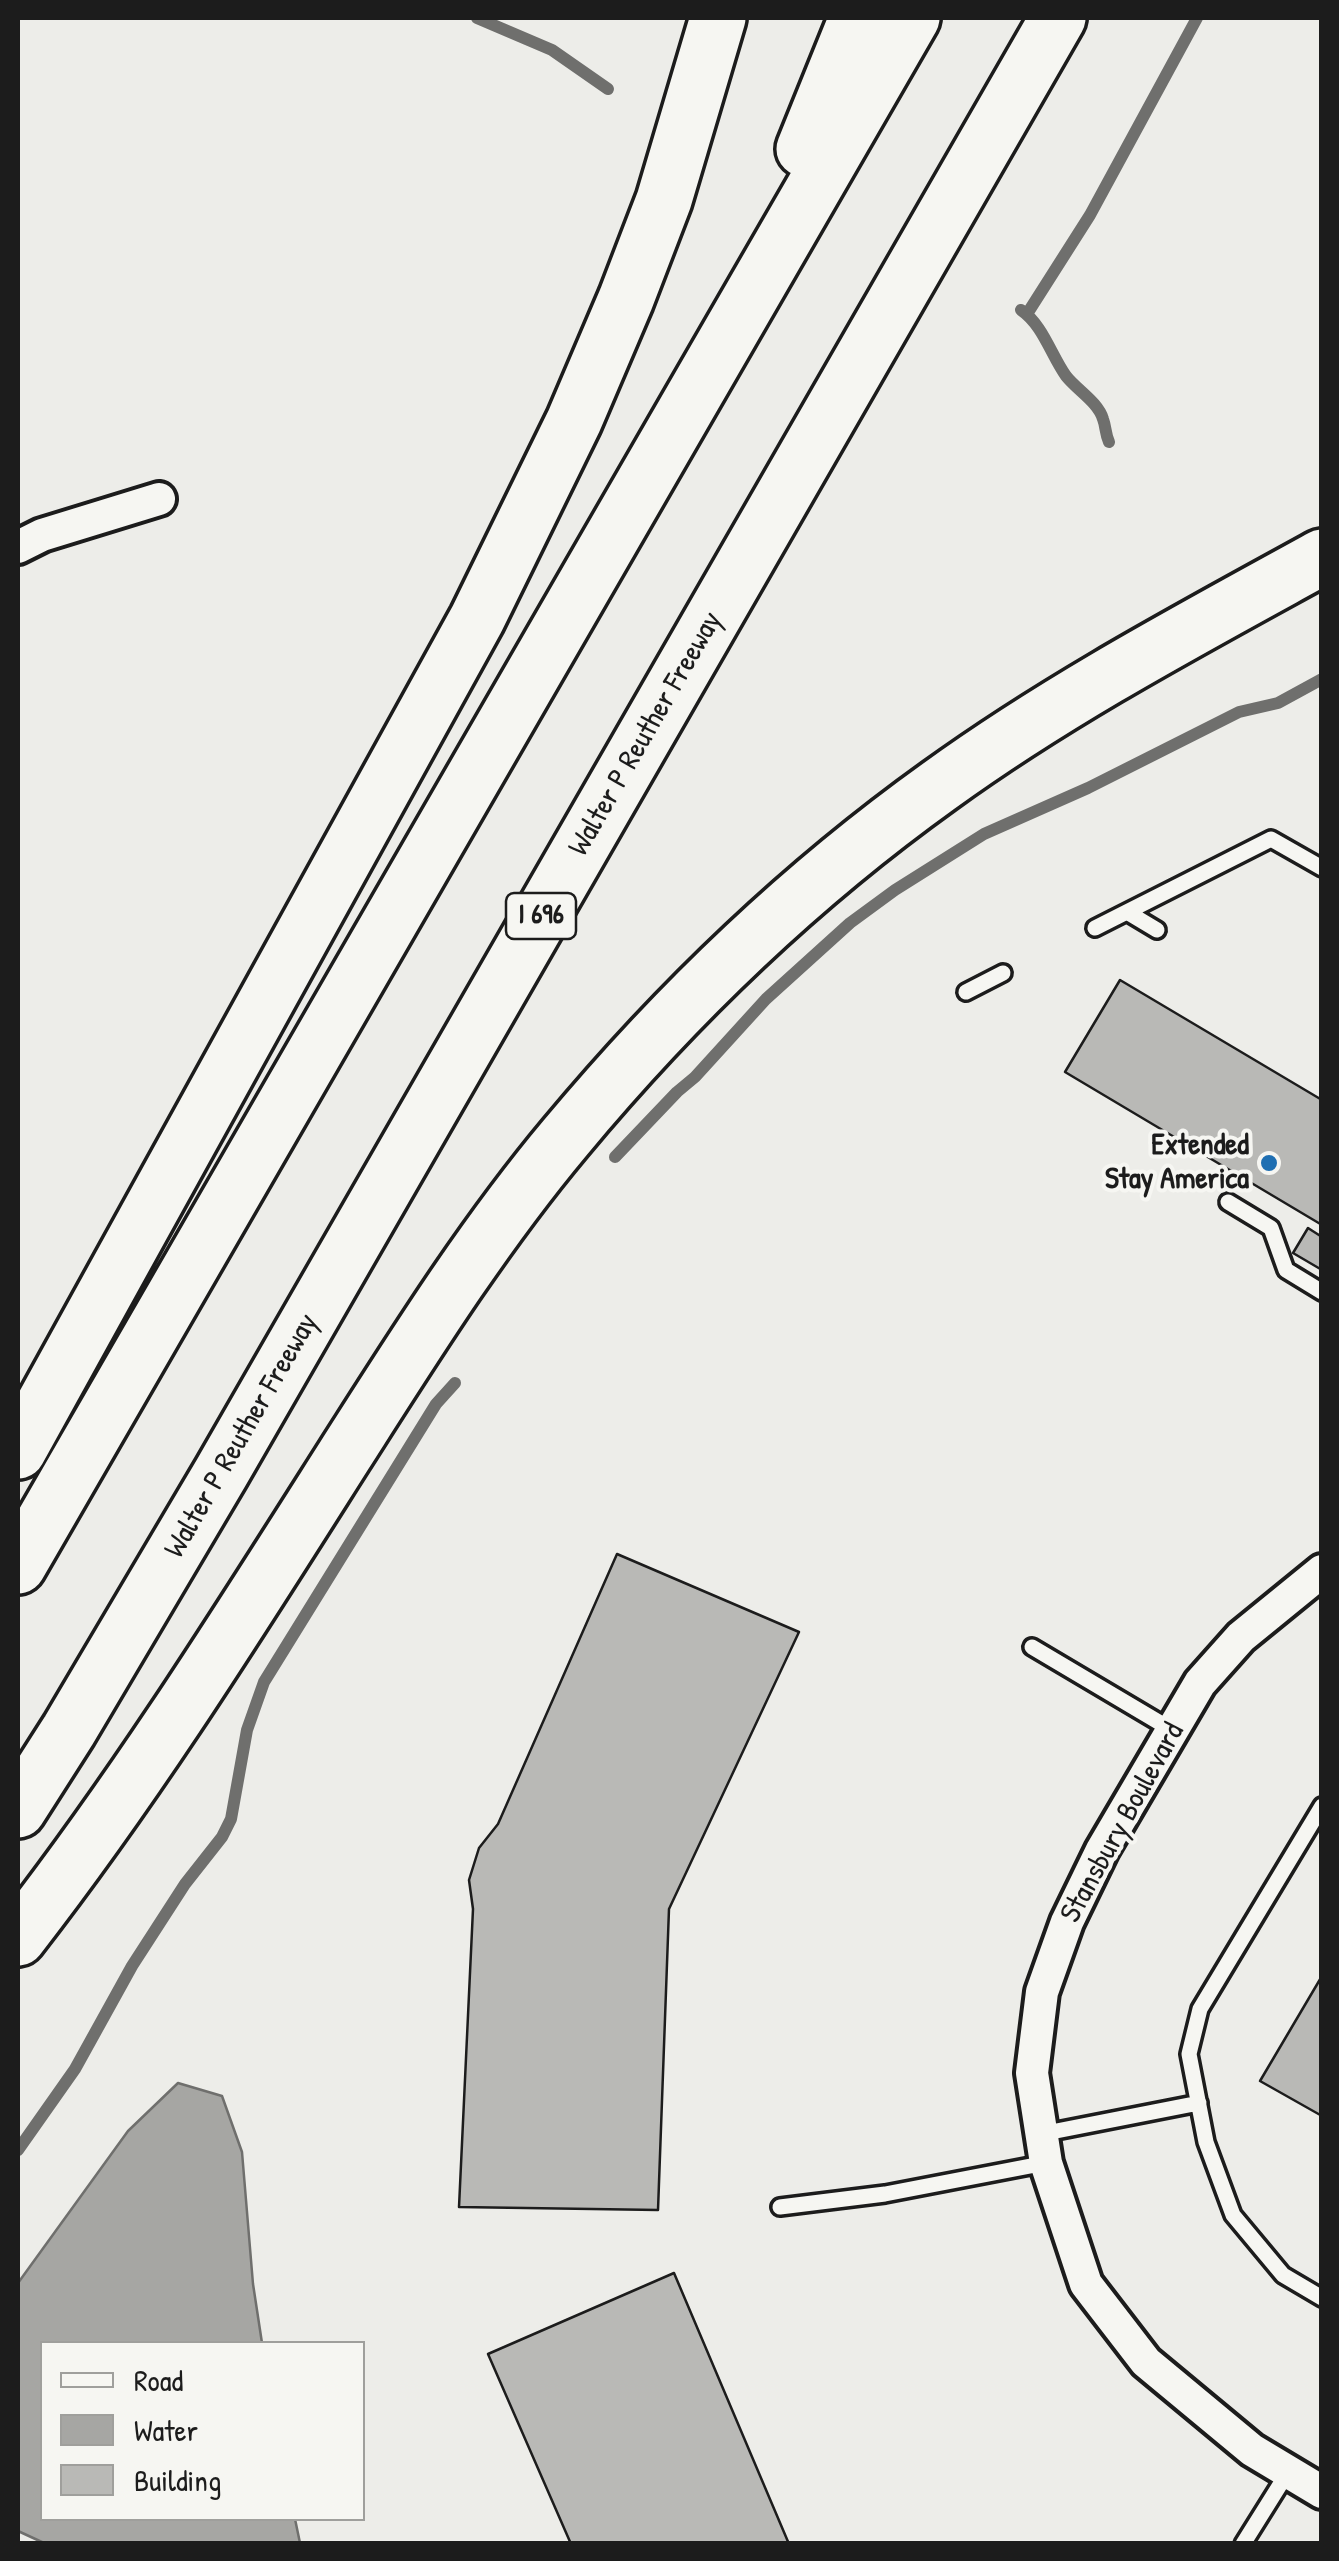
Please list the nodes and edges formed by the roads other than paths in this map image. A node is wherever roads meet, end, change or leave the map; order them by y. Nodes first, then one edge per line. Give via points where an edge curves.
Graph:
1 (718, 18) edge
2 (857, 18) edge
3 (912, 18) edge
4 (1058, 18) edge
5 (730, 336) junction
6 (160, 499) dead end
7 (18, 547) edge
8 (1322, 557) edge
9 (1322, 868) edge
10 (1127, 912) junction
11 (1095, 928) dead end
12 (1157, 930) dead end
13 (1003, 973) dead end
14 (966, 992) dead end
15 (1228, 1202) dead end
16 (1322, 1292) edge
17 (18, 1452) edge
18 (18, 1566) edge
19 (1322, 1572) edge
20 (1032, 1646) dead end
21 (1172, 1730) junction
22 (1322, 1806) edge
23 (18, 1810) edge
24 (18, 1938) edge
25 (1199, 2103) junction
26 (1044, 2149) junction
27 (780, 2207) dead end
28 (1322, 2298) edge
29 (1288, 2472) junction
30 (1322, 2492) edge
31 (1243, 2544) edge

1 - 17 highway via 664,200 574,421 477,618
2 - 5 highway
3 - 5 highway
4 - 23 highway, Walter P Reuther Freeway / I 696 via 212,1489
5 - 18 highway
6 - 7 street
8 - 24 highway via 1163,644 938,787 766,928 648,1046 491,1234 147,1760
9 - 10 lane via 1271,839
10 - 11 lane
10 - 12 lane
13 - 14 lane
15 - 16 lane via 1271,1228 1286,1270
19 - 21 street, Stansbury Boulevard via 1241,1637
20 - 21 lane
21 - 26 street, Stansbury Boulevard via 1102,1850 1042,1992 1032,2073
22 - 25 lane via 1200,2009 1190,2054
25 - 26 lane
25 - 28 lane via 1233,2215 1283,2275
26 - 27 lane via 885,2194
26 - 29 street, Stansbury Boulevard via 1086,2284 1146,2362
29 - 30 street, Stansbury Boulevard
29 - 31 lane

